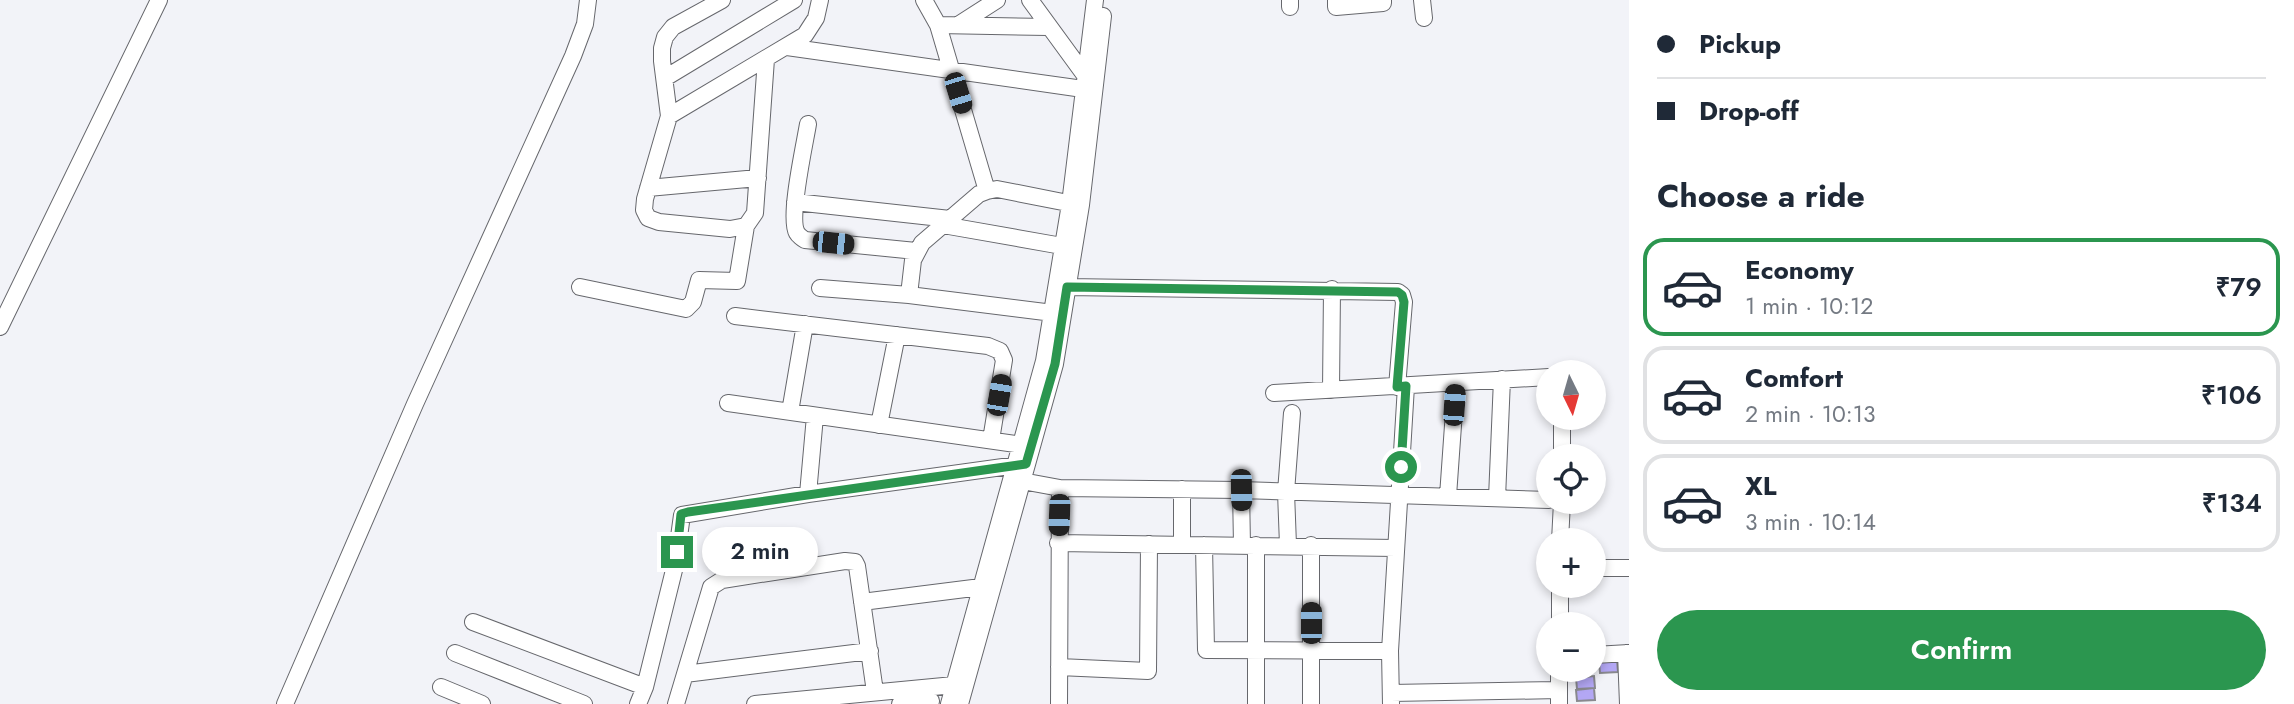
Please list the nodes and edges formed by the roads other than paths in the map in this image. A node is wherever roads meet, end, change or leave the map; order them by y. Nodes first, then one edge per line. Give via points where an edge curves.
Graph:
1 (159, 0) edge
2 (588, 0) edge
3 (722, 0) edge
4 (794, 0) edge
5 (820, 0) edge
6 (924, 0) edge
7 (997, 0) edge
8 (1030, 0) edge
9 (1095, 0) edge
10 (1105, 0) edge
11 (1336, 0) edge
12 (1382, 0) edge
13 (1422, 0) edge
14 (1424, 18) dead end
15 (938, 25) junction
16 (957, 26) junction
17 (1048, 27) junction
18 (787, 47) junction
19 (766, 60) junction
20 (951, 69) junction
21 (665, 78) junction
22 (1084, 82) junction
23 (668, 116) junction
24 (808, 124) dead end
25 (758, 178) junction
26 (648, 188) junction
27 (987, 191) junction
28 (795, 202) junction
29 (1075, 204) junction
30 (947, 222) junction
31 (746, 226) junction
32 (1062, 246) junction
33 (916, 251) junction
34 (580, 287) dead end
35 (1067, 287) junction
36 (820, 288) dead end
37 (1332, 289) junction
38 (909, 295) junction
39 (1058, 313) junction
40 (735, 316) dead end
41 (805, 324) junction
42 (0, 327) edge
43 (897, 335) junction
44 (1536, 378) edge
45 (1502, 379) junction
46 (1456, 383) junction
47 (1402, 387) junction
48 (1331, 390) junction
49 (1274, 393) dead end
50 (727, 403) dead end
51 (790, 412) junction
52 (1292, 413) dead end
53 (815, 416) junction
54 (879, 425) junction
55 (991, 440) junction
56 (1026, 445) junction
57 (1020, 465) junction
58 (1022, 481) junction
59 (1060, 488) junction
60 (1182, 489) junction
61 (1241, 490) junction
62 (1286, 492) junction
63 (808, 494) junction
64 (1399, 494) junction
65 (1448, 496) junction
66 (1497, 498) junction
67 (1536, 500) edge
68 (1058, 543) junction
69 (1149, 544) junction
70 (1182, 544) junction
71 (1204, 545) junction
72 (1249, 545) junction
73 (1287, 545) junction
74 (1311, 545) junction
75 (1396, 548) junction
76 (1606, 568) edge
77 (1629, 568) edge
78 (981, 587) junction
79 (863, 601) junction
80 (473, 622) dead end
81 (1311, 649) junction
82 (1257, 650) junction
83 (870, 651) junction
84 (1390, 651) junction
85 (455, 653) dead end
86 (1627, 653) edge
87 (1606, 654) edge
88 (1059, 667) junction
89 (685, 674) junction
90 (954, 685) junction
91 (442, 687) dead end
92 (645, 687) junction
93 (875, 692) junction
94 (1559, 697) edge
95 (1391, 699) edge
96 (285, 704) edge
97 (482, 704) edge
98 (583, 704) edge
99 (638, 704) edge
100 (676, 704) edge
101 (755, 704) edge
102 (900, 704) edge
103 (930, 704) edge
104 (949, 704) edge
105 (960, 704) edge
106 (1059, 704) edge
107 (1256, 704) edge
108 (1311, 704) edge
109 (1628, 704) edge

1 - 42 street
2 - 96 street via 573,55
3 - 21 street via 673,27 665,37
4 - 21 street
5 - 18 street via 813,26
6 - 15 street
7 - 16 street
8 - 17 street
9 - 22 street
10 - 29 street
11 - 12 street via 1336,7 1382,4
13 - 14 street
15 - 16 street
15 - 20 street
16 - 17 street
17 - 22 street
18 - 19 street
18 - 20 street
19 - 23 street
19 - 25 street
20 - 22 street
20 - 27 street
21 - 23 street
22 - 29 street
23 - 26 street
24 - 28 street
25 - 26 street
25 - 31 street via 755,213
26 - 31 street via 644,210 648,218 730,229
27 - 29 street via 998,189
27 - 30 street
28 - 30 street
28 - 33 street via 794,225 805,240
29 - 32 street
29 - 35 street
30 - 32 street
30 - 33 street
31 - 34 street via 737,281 699,280 693,302 686,309
32 - 39 street
33 - 38 street
35 - 37 street
35 - 39 street
36 - 38 street
37 - 47 street via 1402,295
37 - 48 street
38 - 39 street
39 - 56 street
40 - 41 street
41 - 43 street
41 - 51 street
43 - 54 street
43 - 55 street via 1000,351 1004,360
44 - 45 street
45 - 46 street
45 - 66 street
46 - 47 street
46 - 65 street
47 - 48 street
47 - 64 street
48 - 49 street
50 - 51 street
51 - 53 street
52 - 62 street
53 - 54 street
53 - 63 street
54 - 55 street
55 - 56 street
56 - 57 street
57 - 58 street
57 - 63 street
57 - 78 street
58 - 59 street
58 - 105 street
59 - 60 street
59 - 68 street
60 - 61 street
60 - 70 street
61 - 62 street
61 - 72 street
62 - 64 street
62 - 73 street
63 - 92 street via 681,514 674,566
64 - 65 street
64 - 75 street
65 - 66 street
66 - 67 street
68 - 69 street
68 - 88 street
69 - 70 street
69 - 88 street via 1147,671
70 - 71 street
71 - 72 street
71 - 82 street via 1206,650
72 - 73 street
72 - 82 street
73 - 74 street
74 - 75 street
74 - 81 street
75 - 84 street
76 - 77 street
78 - 79 street
78 - 90 street
79 - 83 street
79 - 89 street via 857,566 851,561 722,579 708,593
80 - 92 street
81 - 82 street
81 - 84 street
81 - 108 street
82 - 107 street
83 - 89 street
83 - 93 street
84 - 95 street
85 - 98 street
86 - 87 street
86 - 109 street
88 - 106 street
89 - 100 street
90 - 93 street
90 - 104 street
91 - 97 street
92 - 99 street
93 - 101 street
94 - 95 street
102 - 103 street

